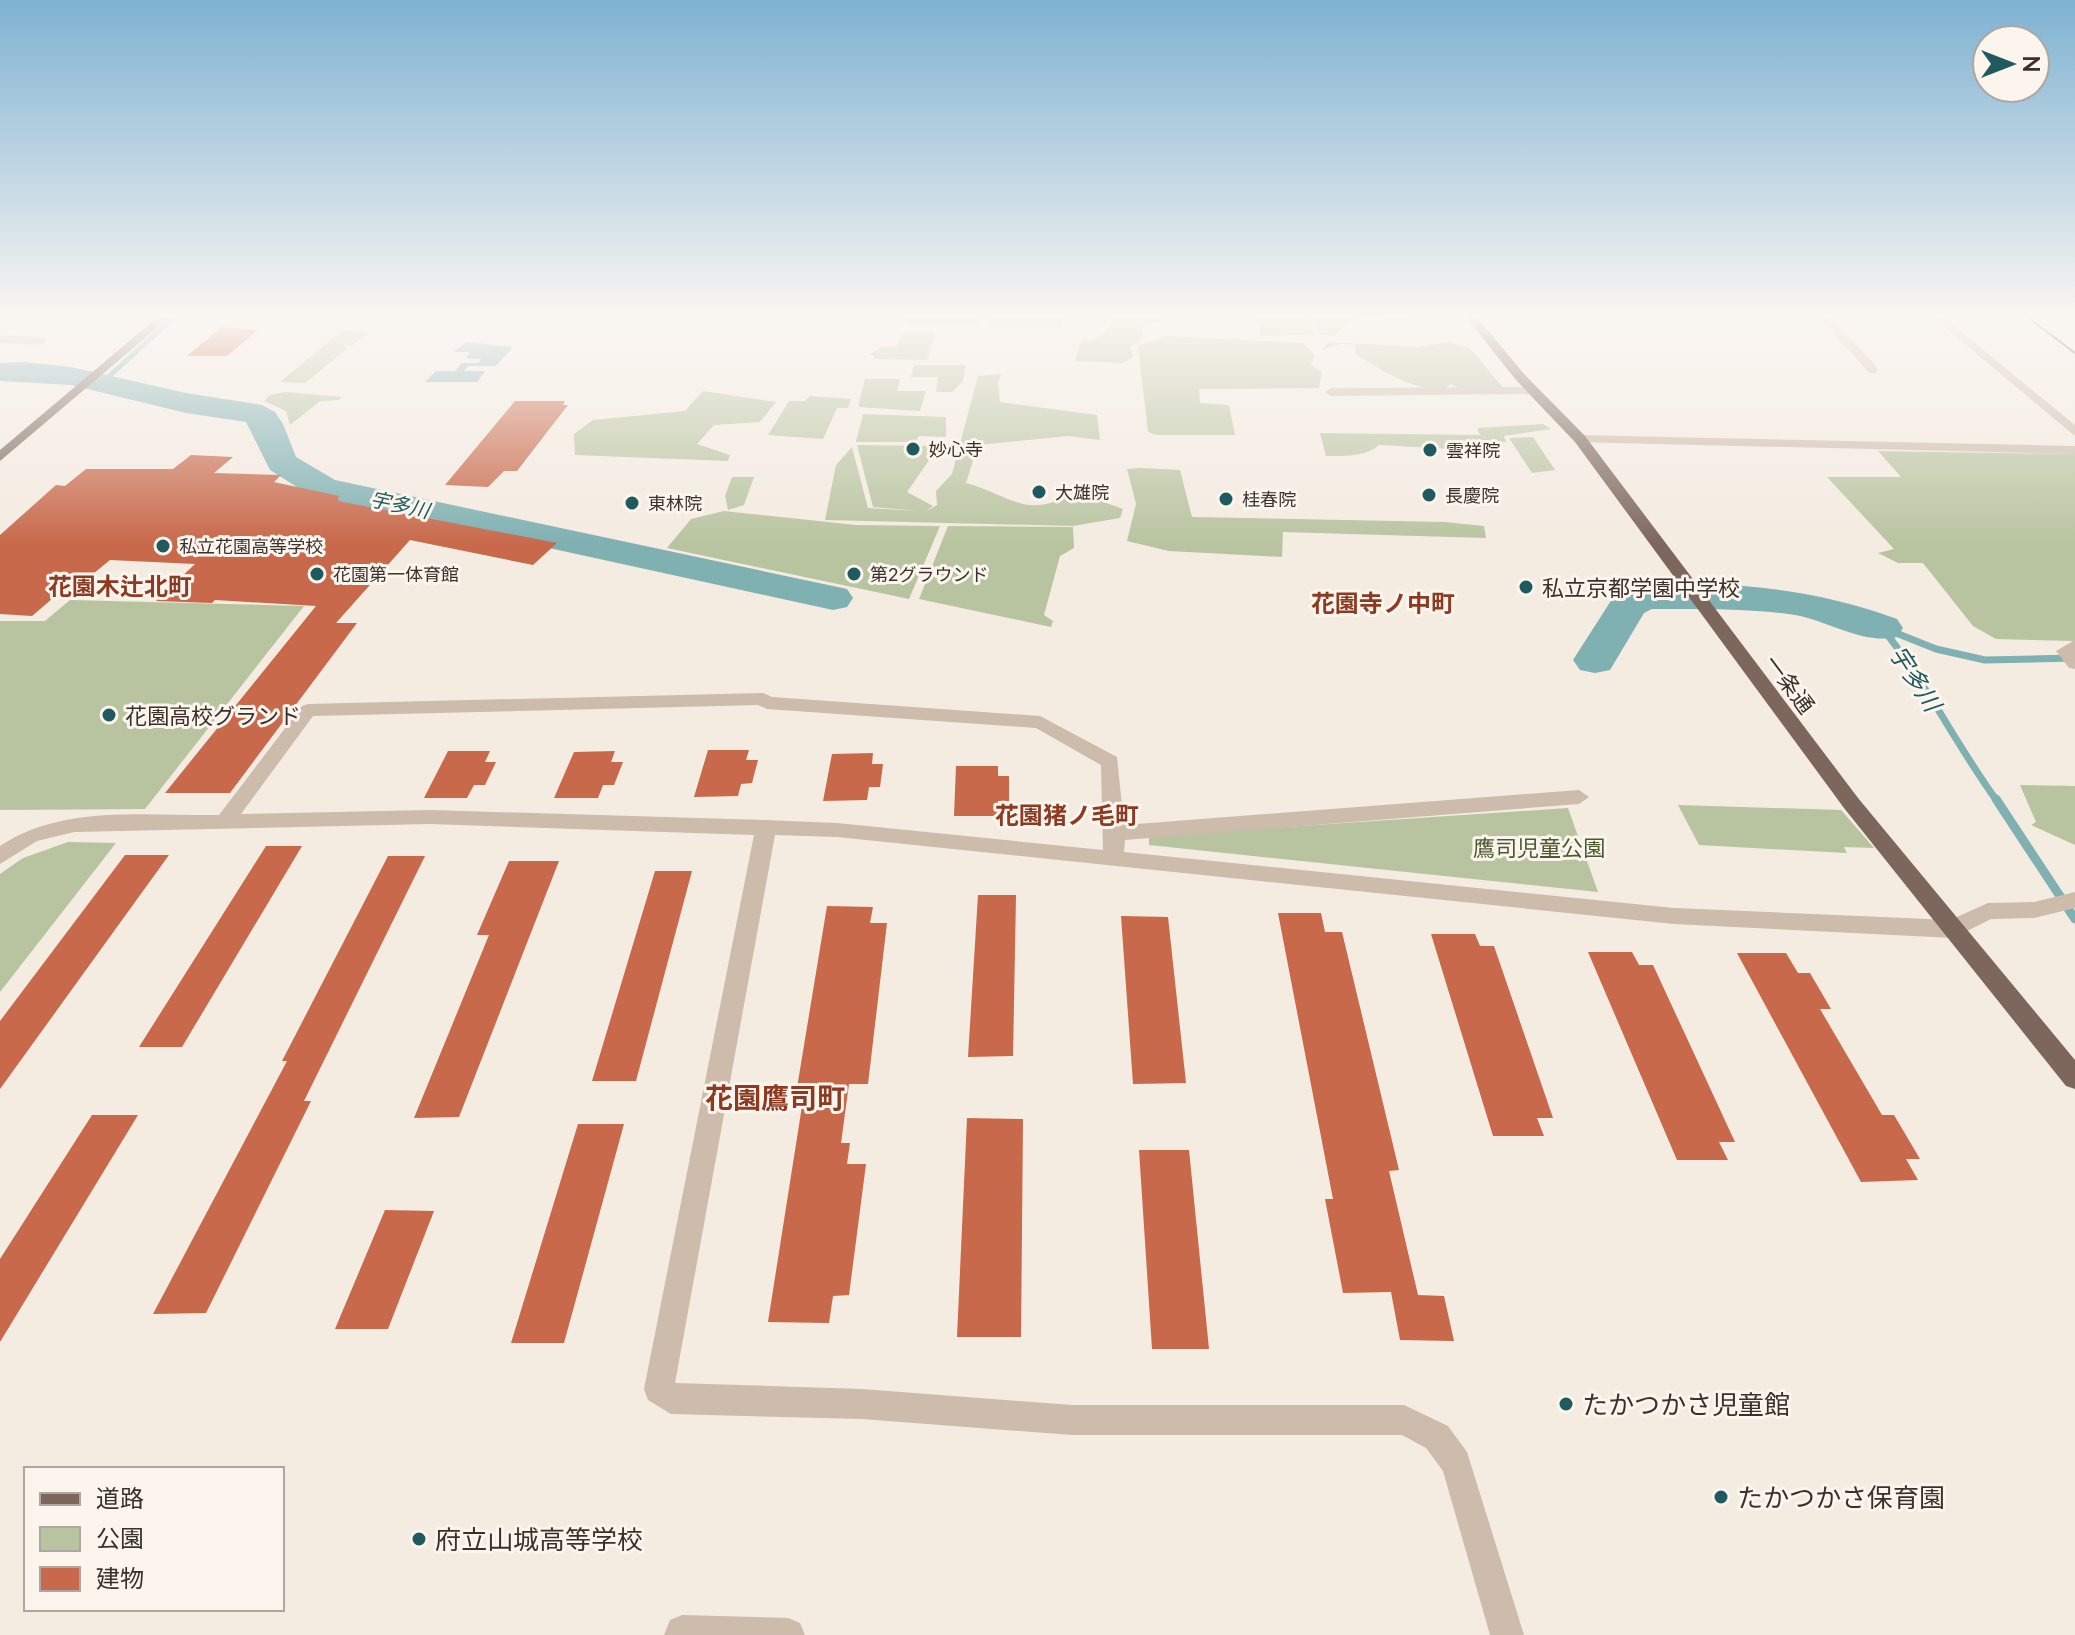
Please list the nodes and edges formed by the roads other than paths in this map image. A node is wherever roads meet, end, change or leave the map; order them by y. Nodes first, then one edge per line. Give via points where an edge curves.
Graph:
1 (76, 392) edge
2 (1535, 392) edge
3 (2027, 392) edge
4 (2075, 432) edge
5 (1580, 439) junction
6 (2075, 450) edge
7 (0, 457) edge
8 (1579, 797) dead end
9 (224, 822) junction
10 (766, 827) junction
11 (1115, 833) junction
12 (0, 856) edge
13 (1113, 858) junction
14 (2067, 903) edge
15 (1953, 929) junction
16 (2075, 1078) edge
17 (681, 1635) edge
18 (788, 1635) edge
19 (1507, 1635) edge

1 - 7 main road
2 - 5 main road, 一条通
3 - 4 street
5 - 6 street
5 - 15 main road, 一条通 via 1796,731
8 - 11 street
9 - 10 street via 430,817
9 - 11 street via 308,710 763,699 1040,722 1110,762
9 - 12 street via 59,827 31,835
10 - 13 street
10 - 19 street via 659,1389 671,1399 862,1404 1072,1420 1404,1420 1437,1437 1456,1463
11 - 13 street
13 - 15 street via 1674,916
14 - 15 street via 1988,911
15 - 16 main road, 一条通
17 - 18 street

